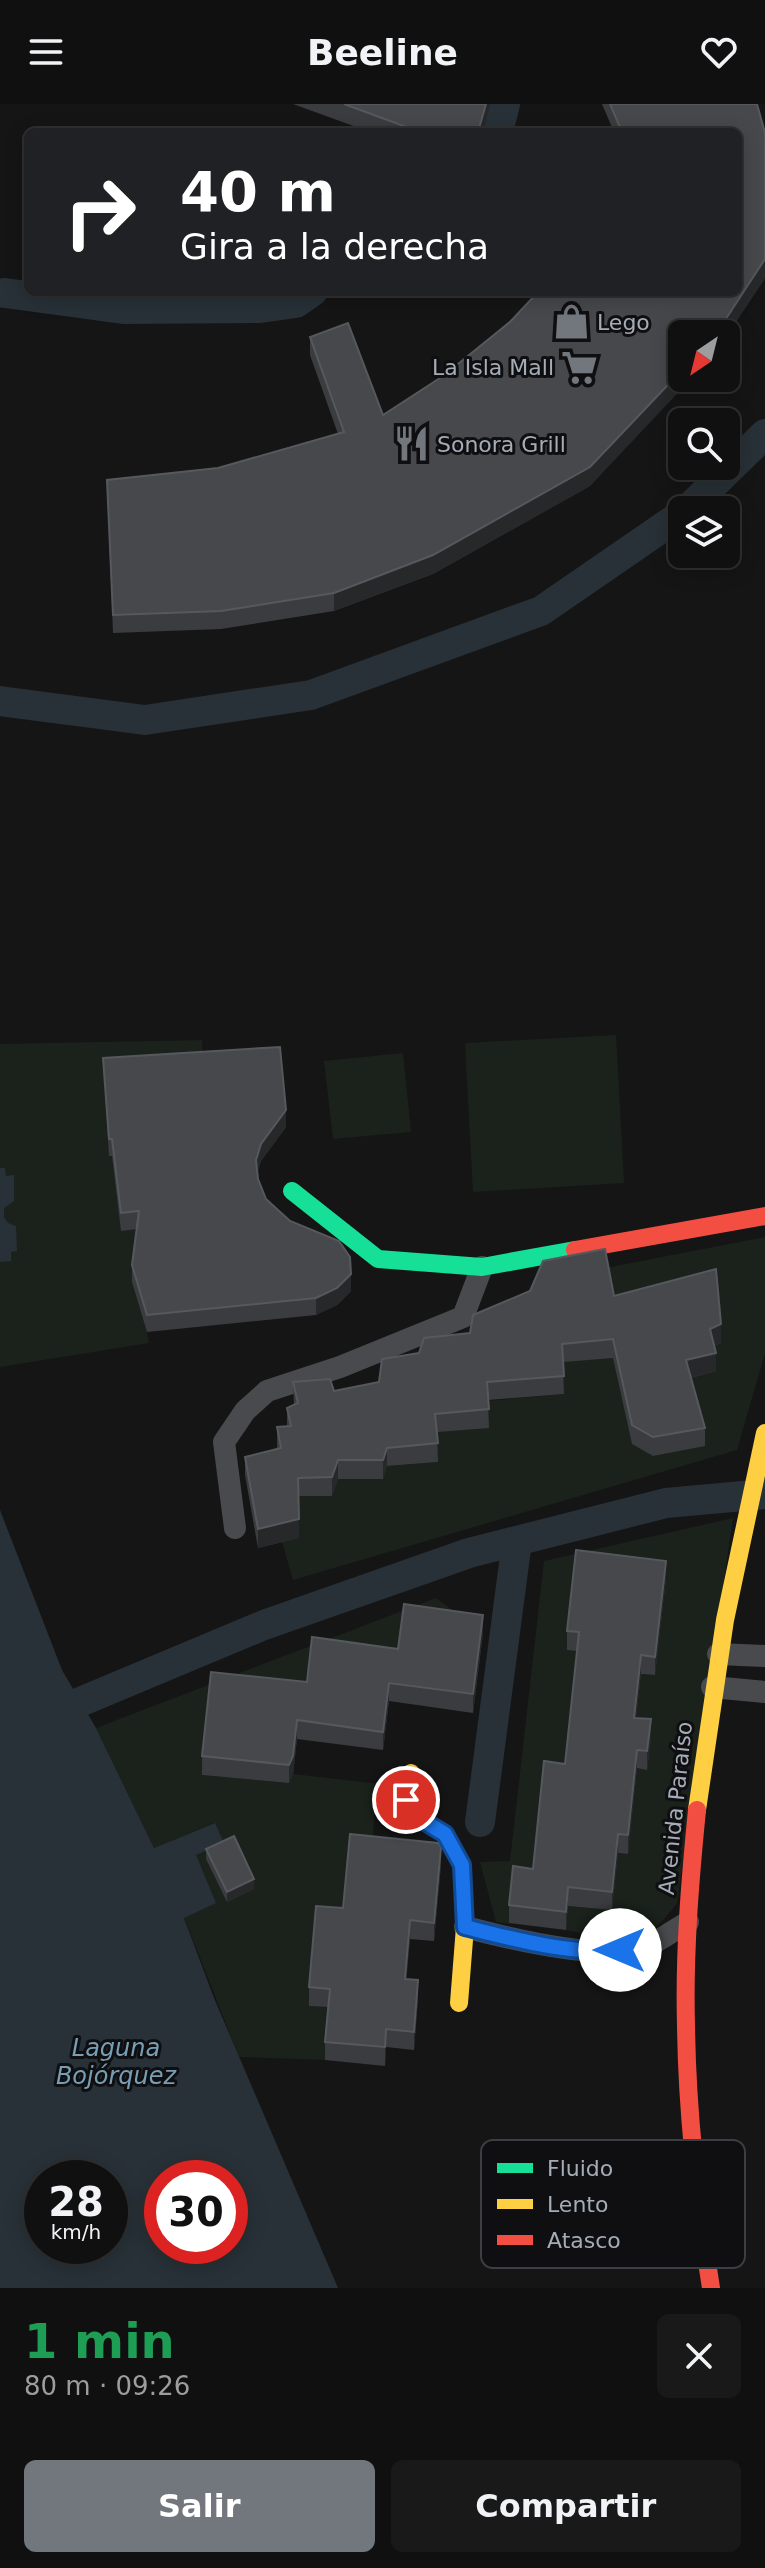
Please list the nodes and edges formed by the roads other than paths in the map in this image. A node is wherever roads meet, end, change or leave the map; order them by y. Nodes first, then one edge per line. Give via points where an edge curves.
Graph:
1 (292, 1191) dead end
2 (765, 1216) edge
3 (482, 1267) junction
4 (765, 1433) edge
5 (235, 1528) dead end
6 (718, 1654) junction
7 (765, 1656) edge
8 (712, 1687) junction
9 (765, 1692) edge
10 (411, 1773) dead end
11 (688, 1922) junction
12 (465, 1927) junction
13 (459, 2003) dead end
14 (692, 2140) edge
15 (707, 2268) edge
16 (711, 2288) edge

1 - 3 street via 378,1259
2 - 3 street
3 - 5 street via 463,1317 267,1391 245,1411 224,1442
4 - 6 street, Avenida Paraíso
6 - 7 street
6 - 8 street, Avenida Paraíso
8 - 9 street
8 - 11 street, Avenida Paraíso
10 - 12 street via 406,1800 417,1817 445,1834 462,1865
11 - 12 street via 643,1947 598,1952
11 - 14 street, Avenida Paraíso
12 - 13 street
15 - 16 street, Avenida Paraíso

